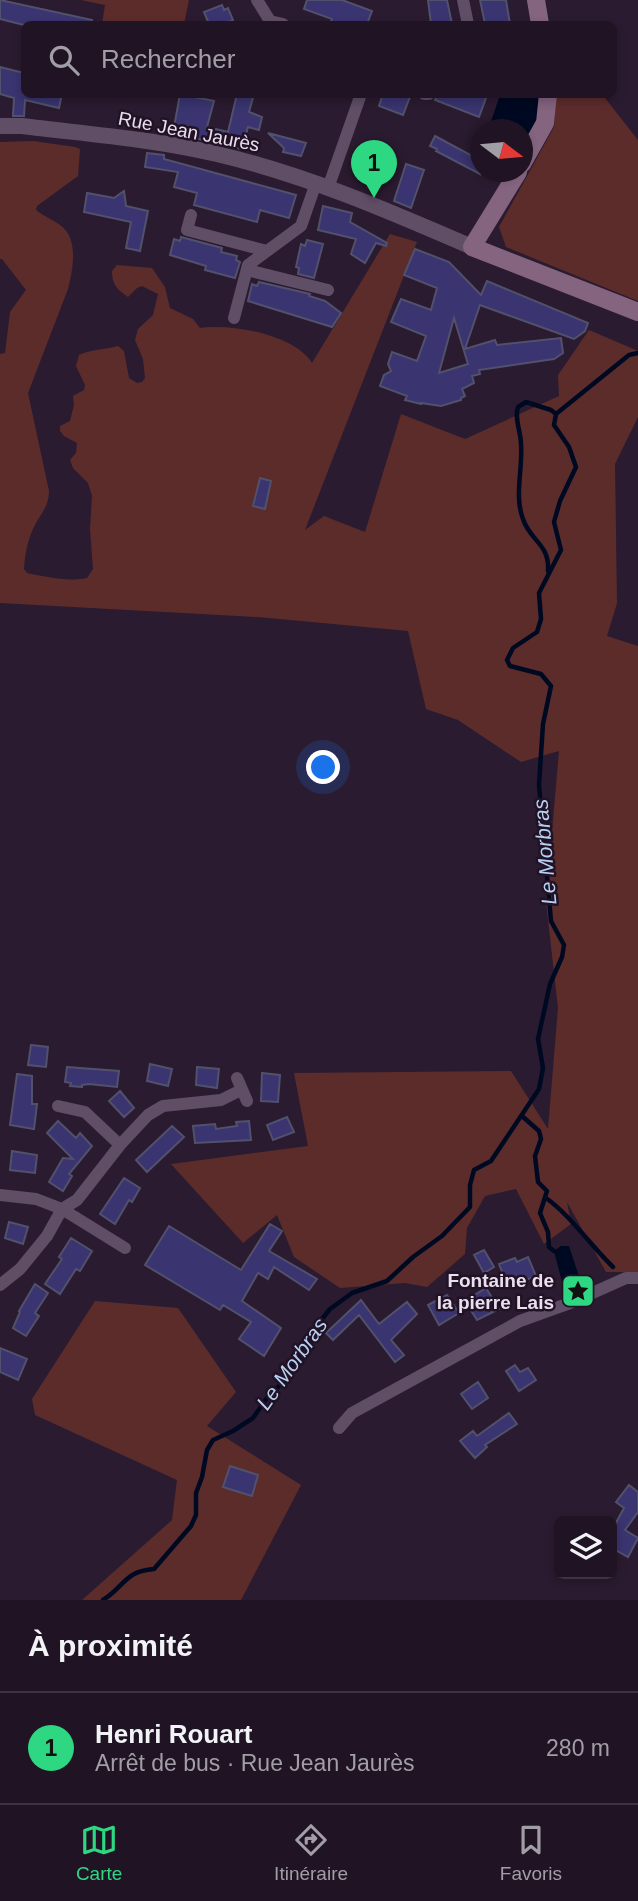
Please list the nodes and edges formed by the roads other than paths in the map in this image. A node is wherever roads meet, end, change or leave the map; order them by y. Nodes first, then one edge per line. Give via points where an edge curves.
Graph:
1 (257, 0) edge
2 (463, 0) edge
3 (536, 0) edge
4 (270, 21) edge
5 (467, 21) edge
6 (540, 21) edge
7 (359, 98) edge
8 (548, 98) edge
9 (0, 126) edge
10 (533, 145) edge
11 (512, 182) edge
12 (322, 186) junction
13 (191, 215) dead end
14 (472, 247) junction
15 (267, 251) junction
16 (247, 270) junction
17 (328, 290) dead end
18 (638, 312) edge
19 (234, 318) dead end
20 (242, 1090) dead end
21 (58, 1106) dead end
22 (120, 1145) junction
23 (0, 1195) edge
24 (62, 1209) junction
25 (125, 1248) dead end
26 (638, 1278) edge
27 (0, 1285) edge
28 (339, 1428) dead end

1 - 4 street
2 - 5 street
3 - 6 main road
7 - 12 street
8 - 10 main road via 545,123
9 - 12 street, Rue Jean Jaurès via 188,148
11 - 14 main road
12 - 14 street, Rue Jean Jaurès
12 - 15 street via 300,226
13 - 15 street via 187,230
14 - 18 main road, Rue Jean Jaurès
15 - 16 street
16 - 17 street
16 - 19 street
20 - 22 street via 221,1100 163,1106
21 - 22 street via 85,1112
22 - 24 street via 78,1200
23 - 24 street via 36,1199
24 - 25 street
24 - 27 street via 47,1236
26 - 28 street via 626,1278 512,1325 352,1413

